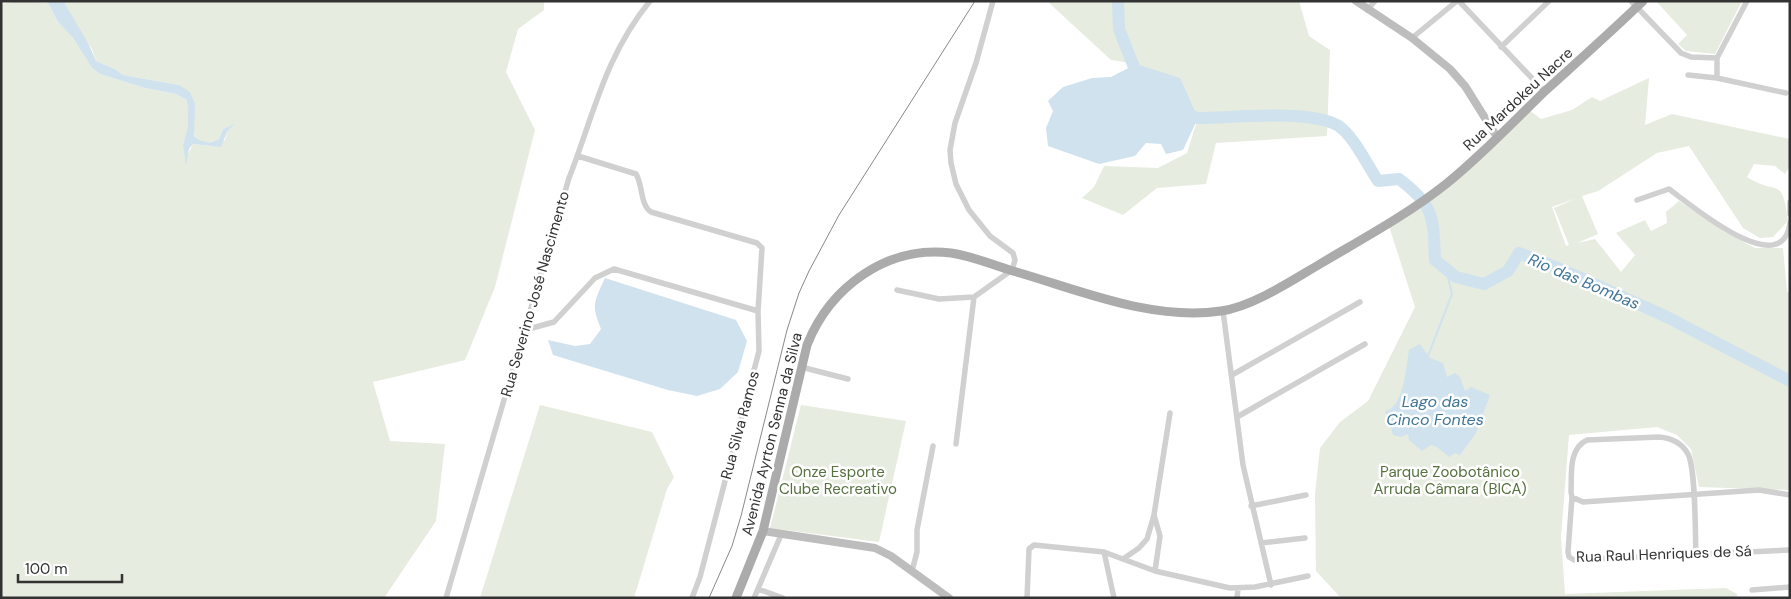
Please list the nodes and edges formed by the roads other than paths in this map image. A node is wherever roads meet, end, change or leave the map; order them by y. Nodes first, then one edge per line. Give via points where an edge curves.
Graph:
1 (650, 1) edge
2 (993, 1) edge
3 (1356, 1) edge
4 (1375, 1) edge
5 (1458, 1) edge
6 (1747, 1) edge
7 (1548, 2) edge
8 (1637, 3) edge
9 (1366, 10) junction
10 (1412, 38) junction
11 (1502, 47) junction
12 (1717, 58) junction
13 (1688, 75) dead end
14 (1717, 78) junction
15 (1545, 92) junction
16 (1786, 93) dead end
17 (1497, 137) junction
18 (578, 156) junction
19 (1637, 200) dead end
20 (1790, 202) edge
21 (1407, 211) joint
22 (1790, 214) edge
23 (1790, 223) edge
24 (1012, 270) junction
25 (897, 290) dead end
26 (974, 297) junction
27 (1360, 302) dead end
28 (758, 310) junction
29 (1222, 311) junction
30 (525, 330) junction
31 (1364, 344) dead end
32 (801, 367) junction
33 (1232, 375) junction
34 (848, 379) dead end
35 (1170, 413) dead end
36 (1237, 417) junction
37 (956, 444) dead end
38 (933, 446) dead end
39 (1693, 494) junction
40 (1306, 495) dead end
41 (1790, 495) edge
42 (1572, 497) junction
43 (1252, 506) junction
44 (1154, 515) junction
45 (763, 530) junction
46 (781, 535) junction
47 (1305, 538) dead end
48 (1261, 544) junction
49 (1790, 550) edge
50 (1104, 552) junction
51 (1696, 555) junction
52 (1123, 559) junction
53 (912, 570) junction
54 (1155, 571) junction
55 (1308, 576) dead end
56 (1271, 585) junction
57 (1790, 587) edge
58 (1238, 588) junction
59 (758, 589) junction
60 (1752, 590) dead end
61 (446, 598) edge
62 (692, 598) edge
63 (736, 598) edge
64 (754, 598) edge
65 (783, 598) edge
66 (950, 598) edge
67 (1027, 598) edge
68 (1114, 598) edge
69 (1237, 598) edge

1 - 18 street, Rua Severino José Nascimento via 604,77
2 - 24 street via 950,150 956,184 969,210 990,236 1014,256
3 - 9 street
4 - 9 street
5 - 10 street
5 - 11 street
6 - 12 street
7 - 11 street
8 - 12 street via 1681,53 1691,57
8 - 15 main road, Rua Mardokeu Nacre
9 - 10 street
10 - 17 street via 1458,77
11 - 15 street
12 - 14 street
13 - 14 street
14 - 16 street
15 - 17 main road, Rua Mardokeu Nacre
17 - 21 main road, Rua Mardokeu Nacre via 1433,194
18 - 28 street, Rua Silva Ramos via 636,174 641,181 645,205 651,212 757,243 762,248
18 - 30 street, Rua Severino José Nascimento
19 - 23 street via 1670,189 1726,230 1758,246 1770,246 1780,241 1789,230
20 - 22 street
21 - 29 main road, Avenida Ayrton Senna da Silva via 1304,274
24 - 26 street
24 - 29 main road, Avenida Ayrton Senna da Silva via 1148,310
24 - 32 main road, Avenida Ayrton Senna da Silva via 950,253 917,253 890,260 862,274 839,294 814,327
25 - 26 street via 939,299
26 - 37 street
27 - 33 street
28 - 30 street via 614,269 595,278 554,322
28 - 62 street, Rua Silva Ramos via 759,351
29 - 33 street
30 - 61 street, Rua Severino José Nascimento
31 - 36 street
32 - 34 street
32 - 45 main road, Avenida Ayrton Senna da Silva
33 - 36 street
35 - 44 street
36 - 43 street
38 - 53 street
39 - 41 street via 1759,490
39 - 42 street via 1582,502
39 - 42 street via 1688,455 1678,442 1659,437 1587,440 1581,443 1573,455
39 - 51 street
40 - 43 street
42 - 51 street, Rua Raul Henriques de Sá via 1568,552 1574,560
43 - 48 street
44 - 52 street via 1147,539
44 - 54 street via 1160,536
45 - 46 street
45 - 63 main road, Avenida Ayrton Senna da Silva
46 - 53 street via 874,548
46 - 59 street
47 - 48 street
48 - 56 street
49 - 51 street, Rua Raul Henriques de Sá
50 - 52 street
50 - 67 street via 1030,546
50 - 68 street
52 - 54 street
53 - 66 street
54 - 58 street
55 - 56 street
56 - 58 street
57 - 60 street
58 - 69 street
59 - 64 street
59 - 65 street

